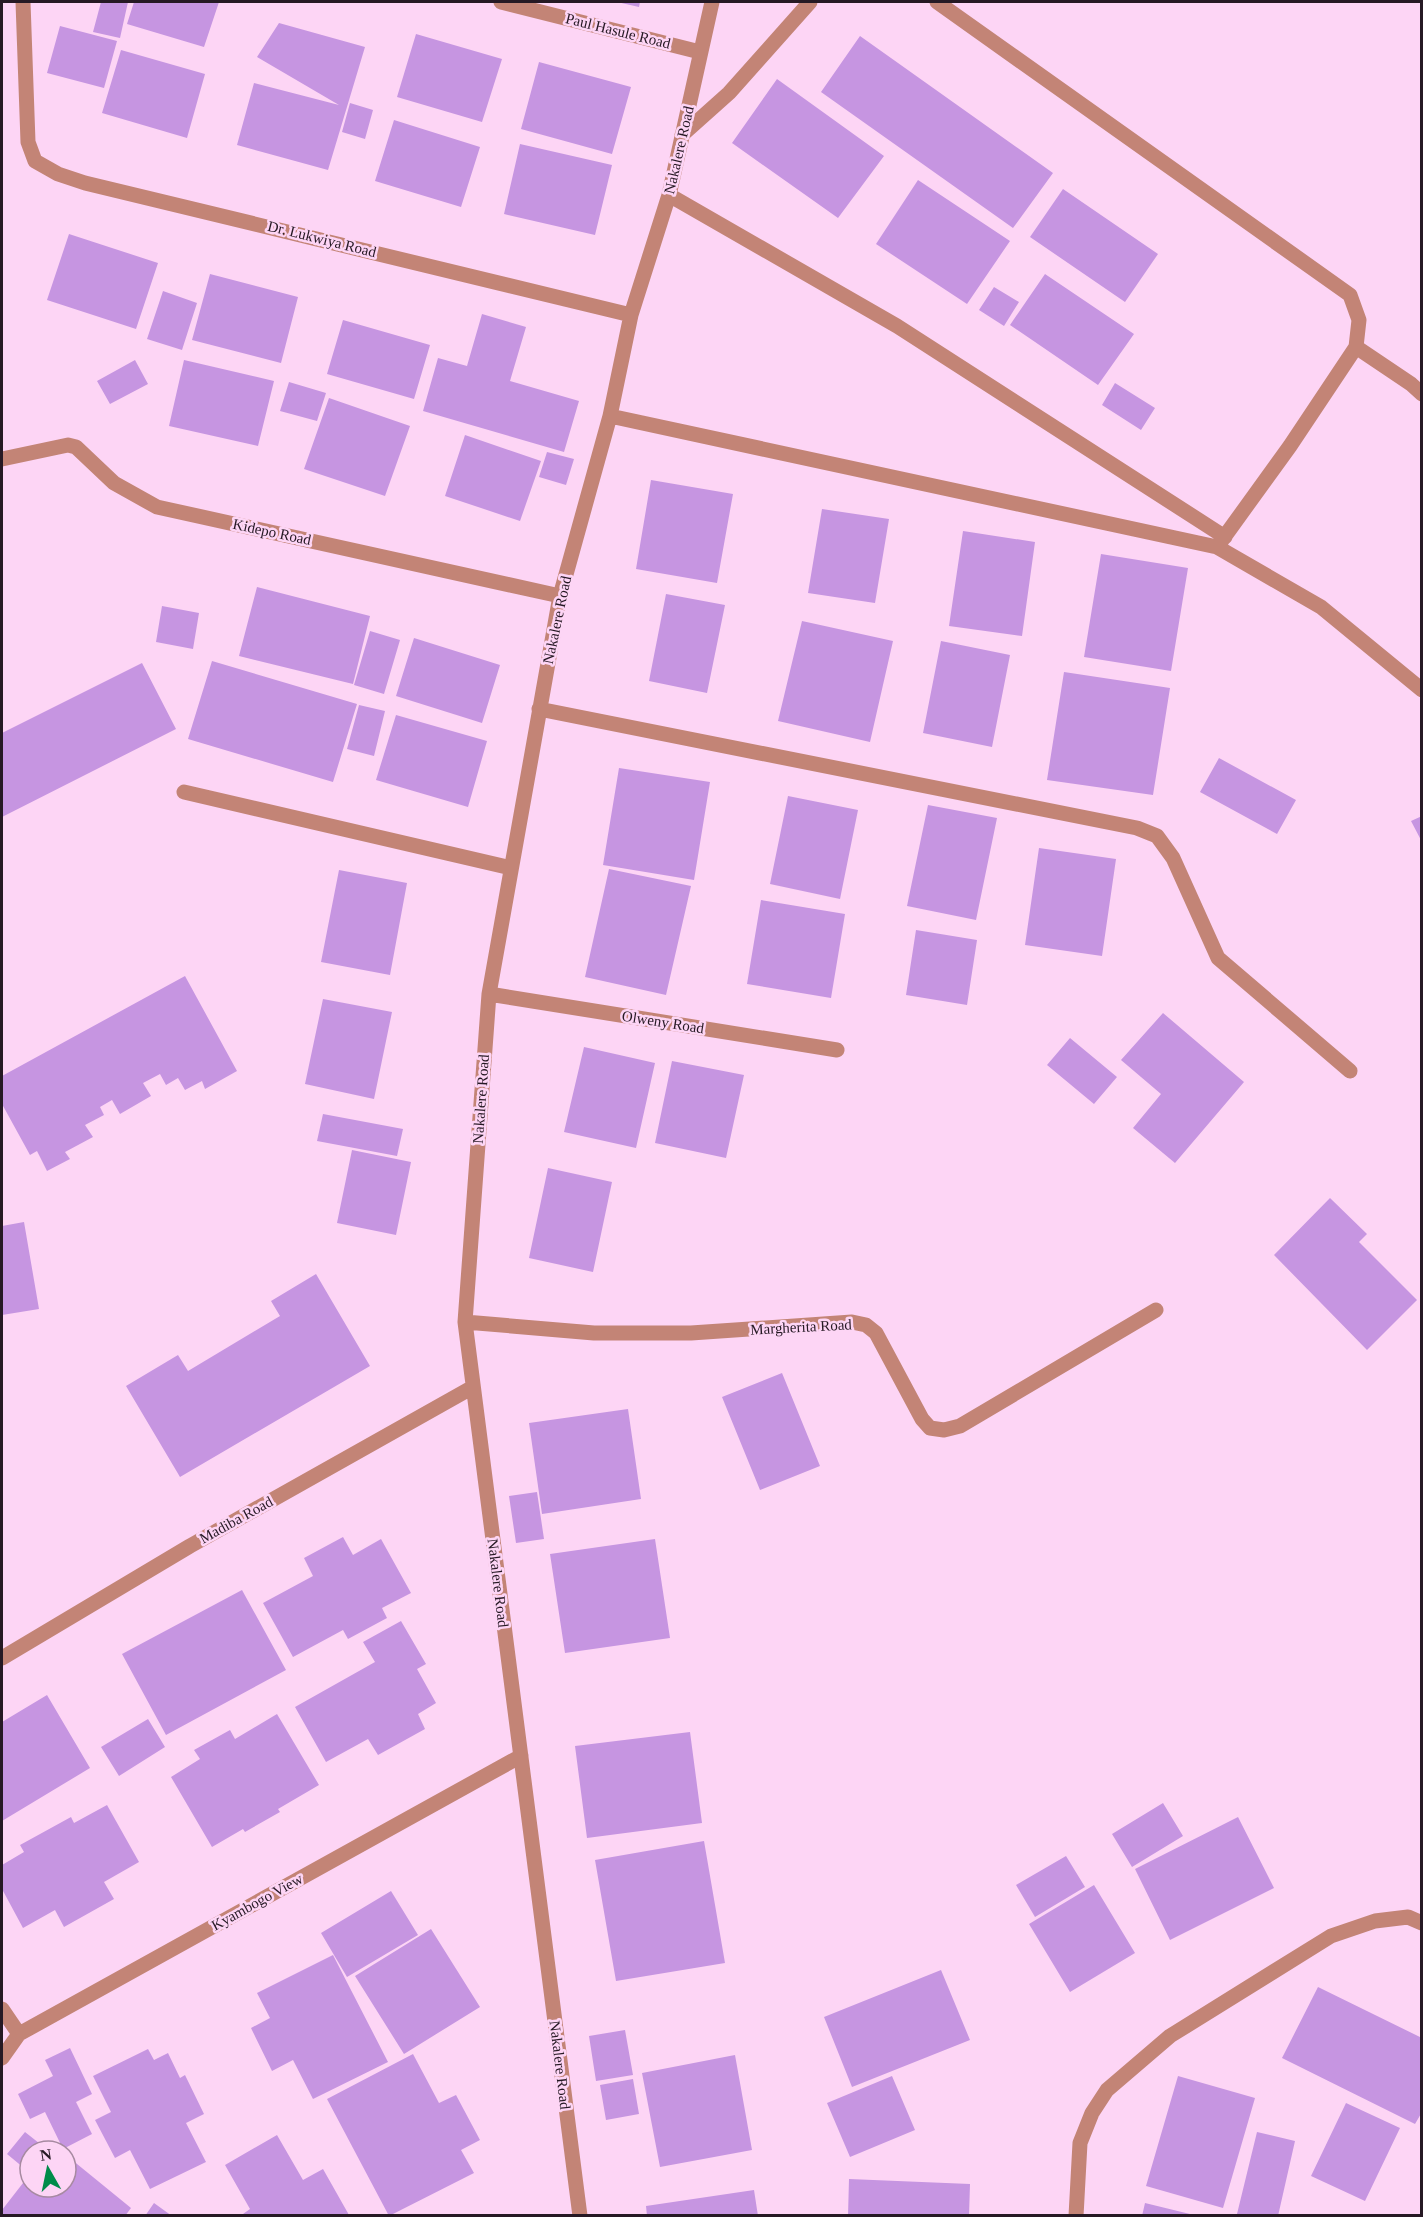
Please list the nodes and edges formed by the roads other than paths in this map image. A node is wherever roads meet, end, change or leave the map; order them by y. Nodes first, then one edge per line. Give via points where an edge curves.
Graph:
1 (23, 2) edge
2 (501, 2) edge
3 (712, 2) edge
4 (810, 2) edge
5 (937, 2) edge
6 (700, 52) junction
7 (682, 135) junction
8 (669, 195) junction
9 (631, 315) junction
10 (1356, 347) junction
11 (1422, 394) edge
12 (610, 416) junction
13 (2, 459) edge
14 (1221, 542) junction
15 (560, 596) junction
16 (1422, 690) edge
17 (539, 709) junction
18 (184, 792) dead end
19 (511, 868) junction
20 (489, 994) junction
21 (837, 1050) dead end
22 (1350, 1071) dead end
23 (1156, 1310) dead end
24 (465, 1322) junction
25 (473, 1387) junction
26 (2, 1658) edge
27 (521, 1756) junction
28 (1422, 1923) edge
29 (2, 2009) edge
30 (19, 2034) junction
31 (2, 2058) edge
32 (579, 2215) edge
33 (1076, 2216) edge

1 - 9 street, Dr. Lukwiya Road via 28,142 35,161 58,174
2 - 6 street, Paul Hasule Road
3 - 6 street, Nakalere Road
4 - 7 street via 729,93
5 - 10 street via 1350,295 1359,320
6 - 7 street, Nakalere Road
7 - 8 street, Nakalere Road
8 - 9 street, Nakalere Road
8 - 14 street via 897,326
9 - 12 street, Nakalere Road
10 - 11 street
10 - 14 street
12 - 14 street
12 - 15 street, Nakalere Road
13 - 15 street, Kidepo Road via 68,445 76,447 114,483 157,507
14 - 16 street via 1321,607
15 - 17 street, Nakalere Road
17 - 19 street, Nakalere Road
17 - 22 street via 1137,828 1157,836 1173,858 1218,958
18 - 19 street
19 - 20 street, Nakalere Road
20 - 21 street, Olweny Road
20 - 24 street, Nakalere Road
23 - 24 street, Margherita Road via 960,1426 944,1430 930,1428 922,1419 876,1333 866,1325 852,1322 702,1333 594,1333
24 - 25 street, Nakalere Road
25 - 26 street, Madiba Road via 190,1546
25 - 27 street, Nakalere Road
27 - 30 street, Kyambogo View
27 - 32 street, Nakalere Road
28 - 33 street via 1408,1917 1375,1921 1331,1936 1170,2036 1107,2090 1092,2113 1080,2143
29 - 30 street
30 - 31 street, Kyambogo View

